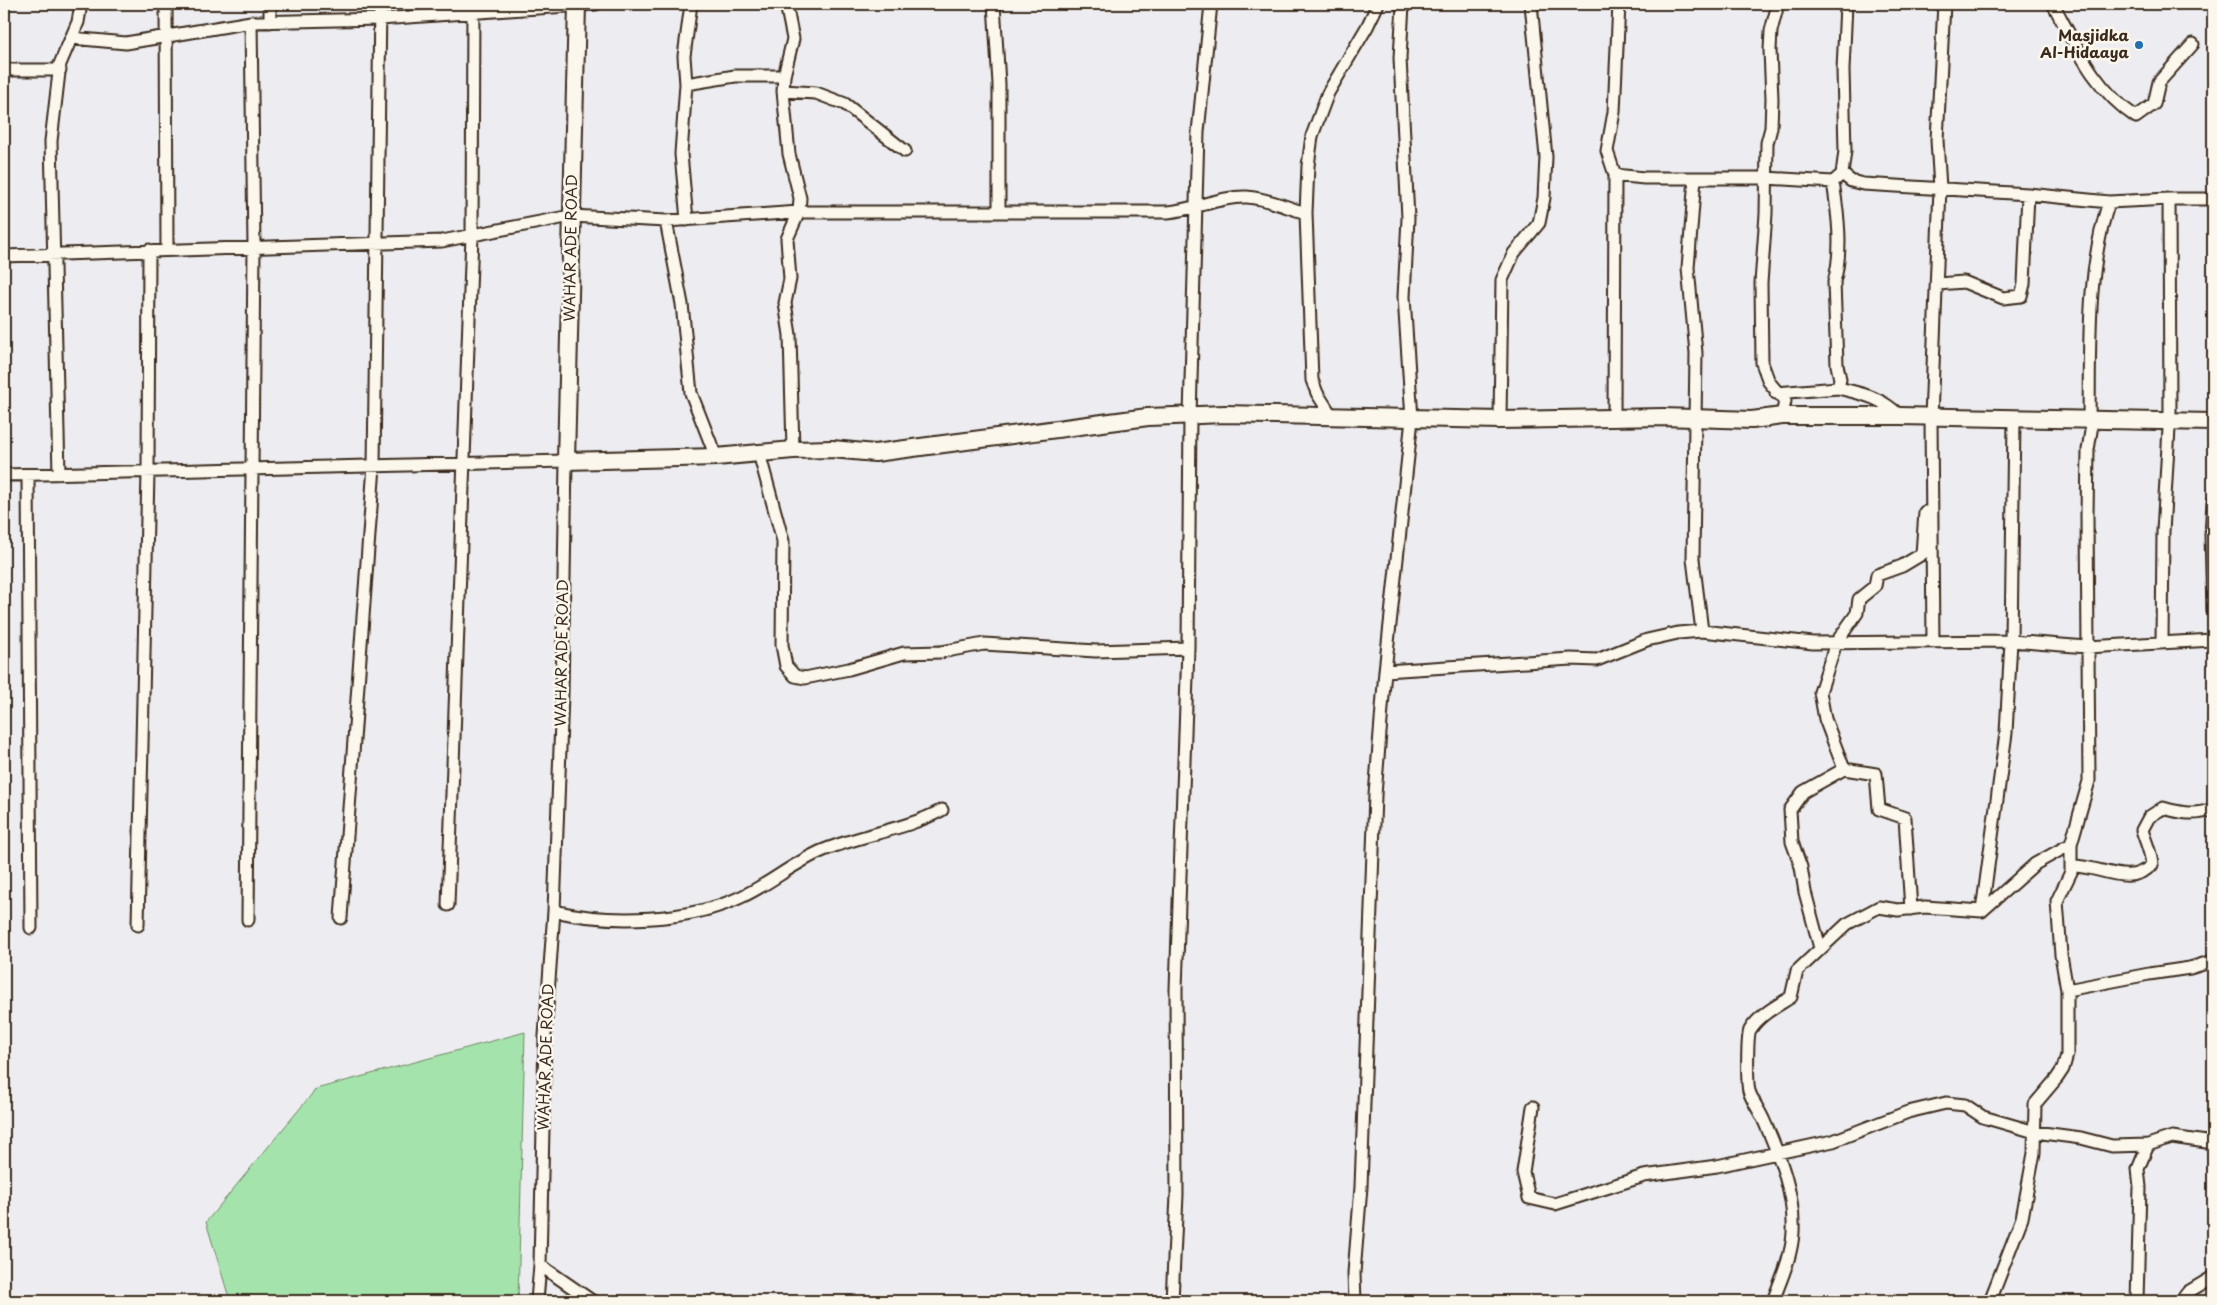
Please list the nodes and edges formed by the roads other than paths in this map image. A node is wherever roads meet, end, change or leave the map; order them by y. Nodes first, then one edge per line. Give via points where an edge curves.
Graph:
1 (81, 4) edge
2 (166, 4) edge
3 (270, 4) edge
4 (380, 4) edge
5 (596, 4) edge
6 (691, 4) edge
7 (786, 4) edge
8 (994, 4) edge
9 (1211, 4) edge
10 (1378, 4) edge
11 (1403, 4) edge
12 (1532, 4) edge
13 (1619, 4) edge
14 (1778, 4) edge
15 (1846, 4) edge
16 (1944, 4) edge
17 (2053, 4) edge
18 (577, 5) edge
19 (473, 8) edge
20 (380, 19) junction
21 (252, 22) junction
22 (270, 22) junction
23 (166, 36) junction
24 (71, 38) junction
25 (2193, 44) dead end
26 (4, 70) edge
27 (60, 70) junction
28 (784, 76) junction
29 (686, 84) junction
30 (783, 90) junction
31 (904, 151) dead end
32 (1615, 175) junction
33 (1695, 178) junction
34 (1766, 178) junction
35 (1838, 178) junction
36 (1940, 188) junction
37 (2028, 194) junction
38 (2169, 199) junction
39 (2213, 199) edge
40 (2109, 202) junction
41 (1198, 205) junction
42 (799, 212) junction
43 (999, 212) junction
44 (1306, 213) junction
45 (571, 216) junction
46 (687, 220) junction
47 (666, 221) junction
48 (472, 234) junction
49 (379, 243) junction
50 (254, 246) junction
51 (167, 249) junction
52 (149, 250) junction
53 (52, 253) junction
54 (4, 256) edge
55 (1938, 284) junction
56 (1838, 388) junction
57 (1776, 393) junction
58 (1331, 415) junction
59 (1190, 416) junction
60 (1782, 416) junction
61 (1900, 416) junction
62 (1614, 417) junction
63 (1695, 418) junction
64 (1932, 418) junction
65 (1412, 419) junction
66 (1500, 420) junction
67 (2014, 420) junction
68 (2088, 422) junction
69 (2168, 422) junction
70 (2213, 422) edge
71 (793, 450) junction
72 (759, 453) junction
73 (716, 457) junction
74 (566, 461) junction
75 (464, 464) junction
76 (374, 466) junction
77 (252, 469) junction
78 (148, 472) junction
79 (59, 474) junction
80 (4, 475) edge
81 (28, 475) junction
82 (1932, 484) junction
83 (2213, 502) edge
84 (2213, 611) edge
85 (1702, 631) junction
86 (2213, 640) edge
87 (2011, 641) junction
88 (1933, 642) junction
89 (1836, 643) junction
90 (2162, 643) junction
91 (2088, 647) junction
92 (1188, 648) junction
93 (1385, 671) junction
94 (1844, 769) junction
95 (2213, 809) edge
96 (942, 810) dead end
97 (2071, 844) junction
98 (2072, 866) junction
99 (448, 905) dead end
100 (1911, 909) junction
101 (554, 911) junction
102 (1982, 912) junction
103 (341, 918) dead end
104 (248, 920) dead end
105 (138, 925) dead end
106 (31, 928) dead end
107 (1820, 948) junction
108 (2213, 960) edge
109 (2066, 990) junction
110 (1532, 1107) dead end
111 (2035, 1132) junction
112 (2213, 1143) edge
113 (2148, 1144) junction
114 (1777, 1154) junction
115 (540, 1265) junction
116 (2213, 1276) edge
117 (537, 1301) edge
118 (592, 1301) edge
119 (1172, 1301) edge
120 (1356, 1301) edge
121 (1773, 1301) edge
122 (1990, 1301) edge
123 (2137, 1301) edge
124 (2181, 1301) edge

1 - 24 street
2 - 23 street
3 - 22 street
4 - 20 street
5 - 18 street
6 - 29 street via 684,56
7 - 28 street via 793,39
8 - 43 street
9 - 41 street via 1198,132
10 - 44 street via 1328,93 1312,136
11 - 65 street via 1400,58 1408,218 1404,297
12 - 66 street via 1546,157 1544,198 1539,223 1514,253 1502,280
13 - 32 street via 1614,112 1606,151
14 - 34 street via 1771,32 1772,99
15 - 35 street via 1843,70 1845,151
16 - 36 street via 1937,140
17 - 25 street via 2089,72 2118,104 2136,116 2154,104 2159,82
18 - 19 street
18 - 45 street, WAHAR ADE ROAD
19 - 20 street
19 - 48 street
20 - 22 street
20 - 49 street
21 - 22 street
21 - 23 street
21 - 50 street
23 - 24 street via 126,43
23 - 51 street
24 - 27 street
26 - 27 street
27 - 53 street via 51,141
28 - 29 street via 735,76
28 - 30 street
29 - 46 street via 681,154
30 - 31 street via 816,94 845,104
30 - 42 street via 789,154 800,198
32 - 33 street
32 - 62 street
33 - 34 street
33 - 63 street via 1688,268 1696,353
34 - 35 street
34 - 57 street via 1761,283 1762,363
35 - 36 street via 1863,184
35 - 56 street via 1838,269 1834,282
36 - 37 street
36 - 55 street
37 - 40 street
37 - 55 street via 2021,296 2003,298 1964,282
38 - 39 street
38 - 40 street
38 - 69 street
40 - 68 street via 2100,230 2091,299
41 - 43 street via 1168,212
41 - 44 street via 1246,197
41 - 59 street
42 - 43 street
42 - 46 street
42 - 71 street via 787,239 790,279 785,303 790,335
44 - 58 street via 1312,380
45 - 47 street
45 - 48 street
45 - 74 street, WAHAR ADE ROAD
46 - 47 street
47 - 73 street via 682,304 691,393
48 - 49 street via 442,240
48 - 75 street
49 - 50 street
49 - 76 street
50 - 51 street
50 - 77 street
51 - 52 street
52 - 53 street
52 - 78 street
53 - 54 street
53 - 79 street
55 - 64 street
56 - 57 street
56 - 61 street via 1865,394 1888,404
57 - 60 street via 1785,401
58 - 59 street
58 - 65 street
59 - 71 street via 1148,417 875,453
59 - 92 street
60 - 61 street
60 - 63 street via 1752,420
61 - 64 street
62 - 63 street
62 - 66 street
63 - 85 street via 1693,560
64 - 67 street
64 - 82 street
65 - 66 street
65 - 93 street
67 - 68 street
67 - 87 street
68 - 69 street
68 - 91 street via 2091,431 2088,450
69 - 70 street
69 - 90 street
71 - 72 street
72 - 73 street
72 - 92 street via 783,541 782,645 786,666 795,676 805,678 840,671 904,653 941,652 984,644 1096,651
73 - 74 street
74 - 75 street
74 - 101 street, WAHAR ADE ROAD
75 - 76 street
75 - 99 street
76 - 77 street
76 - 103 street
77 - 78 street
77 - 104 street
78 - 79 street
78 - 105 street
79 - 81 street
80 - 81 street
81 - 106 street
82 - 88 street
82 - 89 street via 1926,497 1922,554 1877,575 1875,586 1859,599 1857,613
83 - 84 street
85 - 89 street
85 - 93 street via 1647,640 1597,660
86 - 90 street
87 - 88 street
87 - 91 street
87 - 102 street via 2006,733
88 - 89 street
89 - 94 street via 1820,692 1825,718
90 - 91 street
91 - 97 street via 2089,781
92 - 119 street via 1177,969 1177,1195
93 - 120 street via 1375,795 1361,1187 1354,1274
94 - 100 street via 1876,774 1879,809 1905,818
94 - 107 street via 1803,792 1790,810 1792,842
95 - 98 street via 2201,814 2163,808 2148,817 2142,830 2151,850 2152,865 2142,874 2126,876
96 - 101 street via 905,827 847,841 818,852 742,897 681,916 598,918
97 - 98 street
97 - 102 street via 2035,864
98 - 109 street via 2057,901
100 - 102 street via 1924,907
100 - 107 street via 1879,907 1847,924
101 - 115 street, WAHAR ADE ROAD via 545,1036
107 - 114 street via 1797,971 1791,997 1762,1016 1749,1031 1748,1089
108 - 109 street via 2190,968
109 - 111 street via 2067,1054 2063,1069 2035,1104
110 - 114 street via 1523,1172 1529,1198 1555,1204 1644,1176
111 - 113 street via 2112,1146
111 - 114 street via 1983,1117 1965,1105 1946,1103 1908,1112 1833,1141
111 - 122 street via 2022,1218
112 - 113 street via 2172,1137
113 - 123 street via 2138,1170
114 - 121 street via 1790,1203 1793,1231 1790,1254
115 - 117 street, WAHAR ADE ROAD
115 - 118 street
116 - 124 street via 2188,1292

